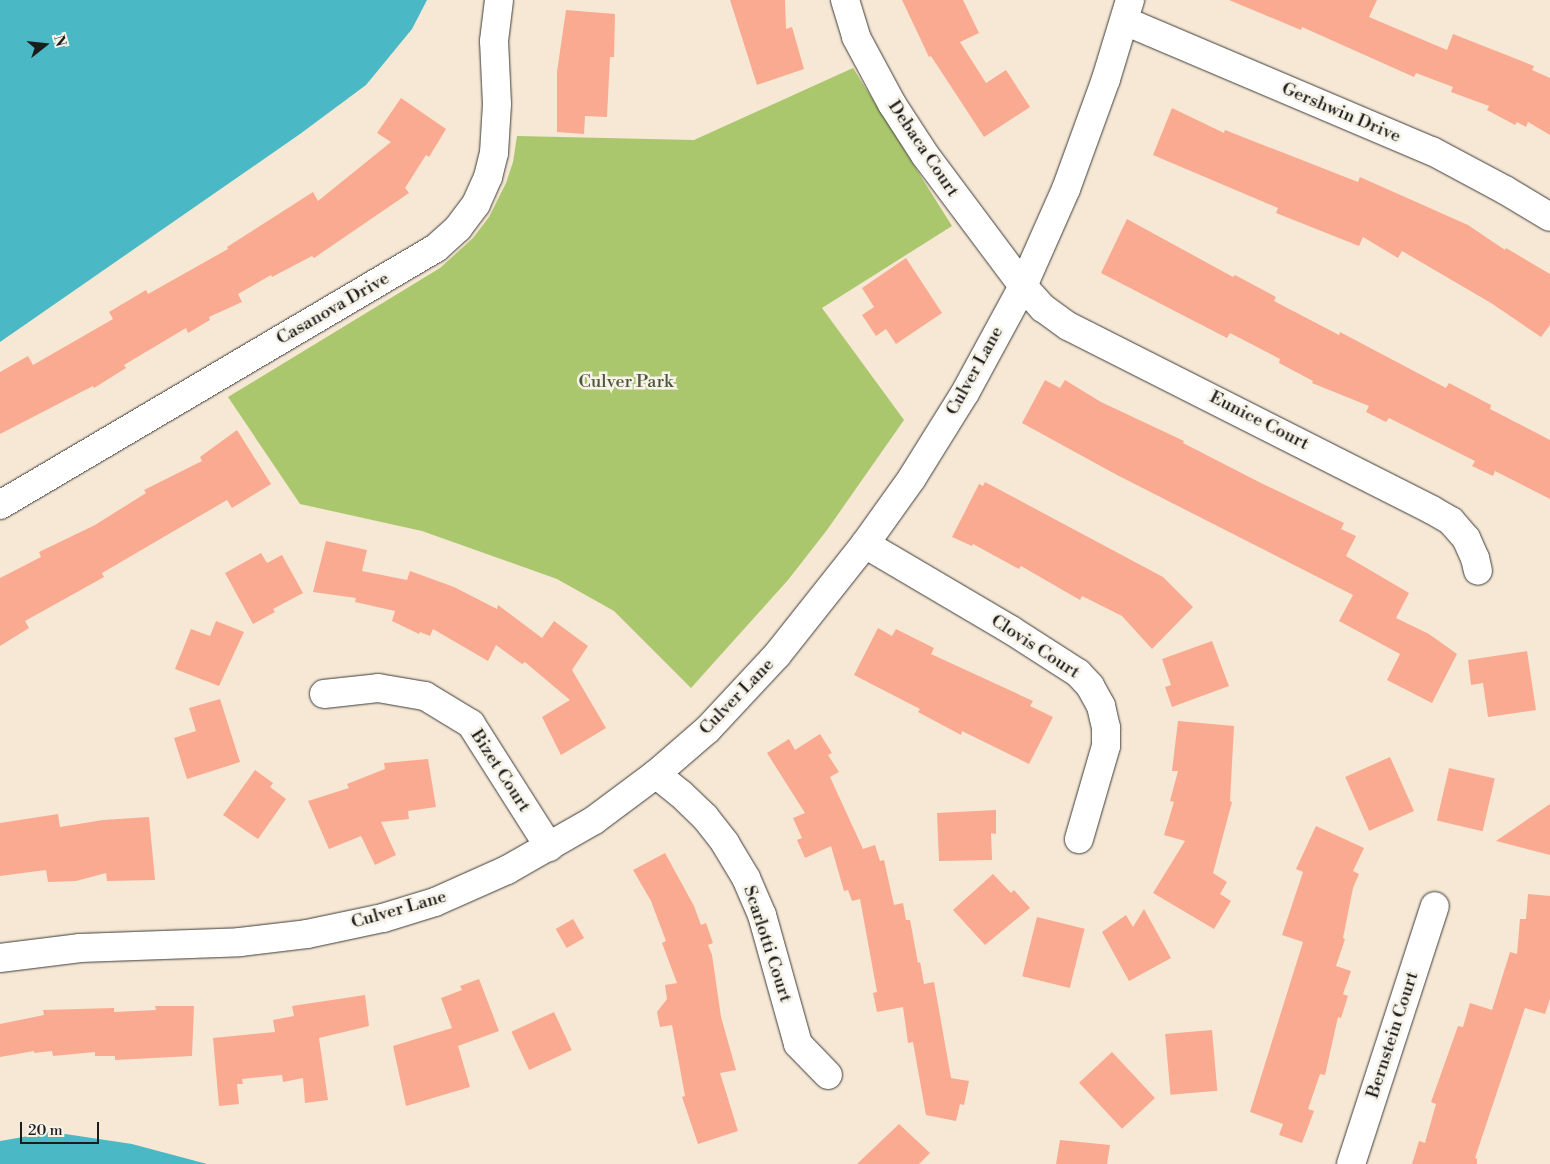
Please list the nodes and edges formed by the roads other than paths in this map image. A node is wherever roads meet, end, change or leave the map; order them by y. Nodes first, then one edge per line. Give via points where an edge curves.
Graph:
1 (499, 0) edge
2 (845, 0) edge
3 (1128, 11) edge
4 (1550, 217) edge
5 (1023, 286) junction
6 (0, 505) edge
7 (865, 544) junction
8 (1478, 571) dead end
9 (324, 694) dead end
10 (656, 774) junction
11 (1079, 839) dead end
12 (549, 847) junction
13 (1435, 906) dead end
14 (0, 958) edge
15 (828, 1075) dead end
16 (1351, 1164) edge

1 - 6 street, Casanova Drive via 494,41 497,104 494,153 476,204 458,228 436,248
2 - 5 street, Debaca Court via 856,37 892,104 925,155
3 - 4 street, Gershwin Drive via 1432,151
3 - 5 street, Culver Lane via 1066,190
5 - 7 street, Culver Lane via 960,400 912,478
5 - 8 street, Eunice Court via 1043,308 1068,326 1451,521 1466,538
7 - 10 street, Culver Lane via 777,655 708,729
7 - 11 street, Clovis Court via 1010,630 1078,673 1090,686 1101,706 1106,746
9 - 12 street, Bizet Court via 378,688 425,696 471,724
10 - 12 street, Culver Lane via 594,821
10 - 15 street, Scarlotti Court via 705,817 746,878 762,915 798,1044
12 - 14 street, Culver Lane via 435,902 383,918 306,934 240,942 80,948
13 - 16 street, Bernstein Court

